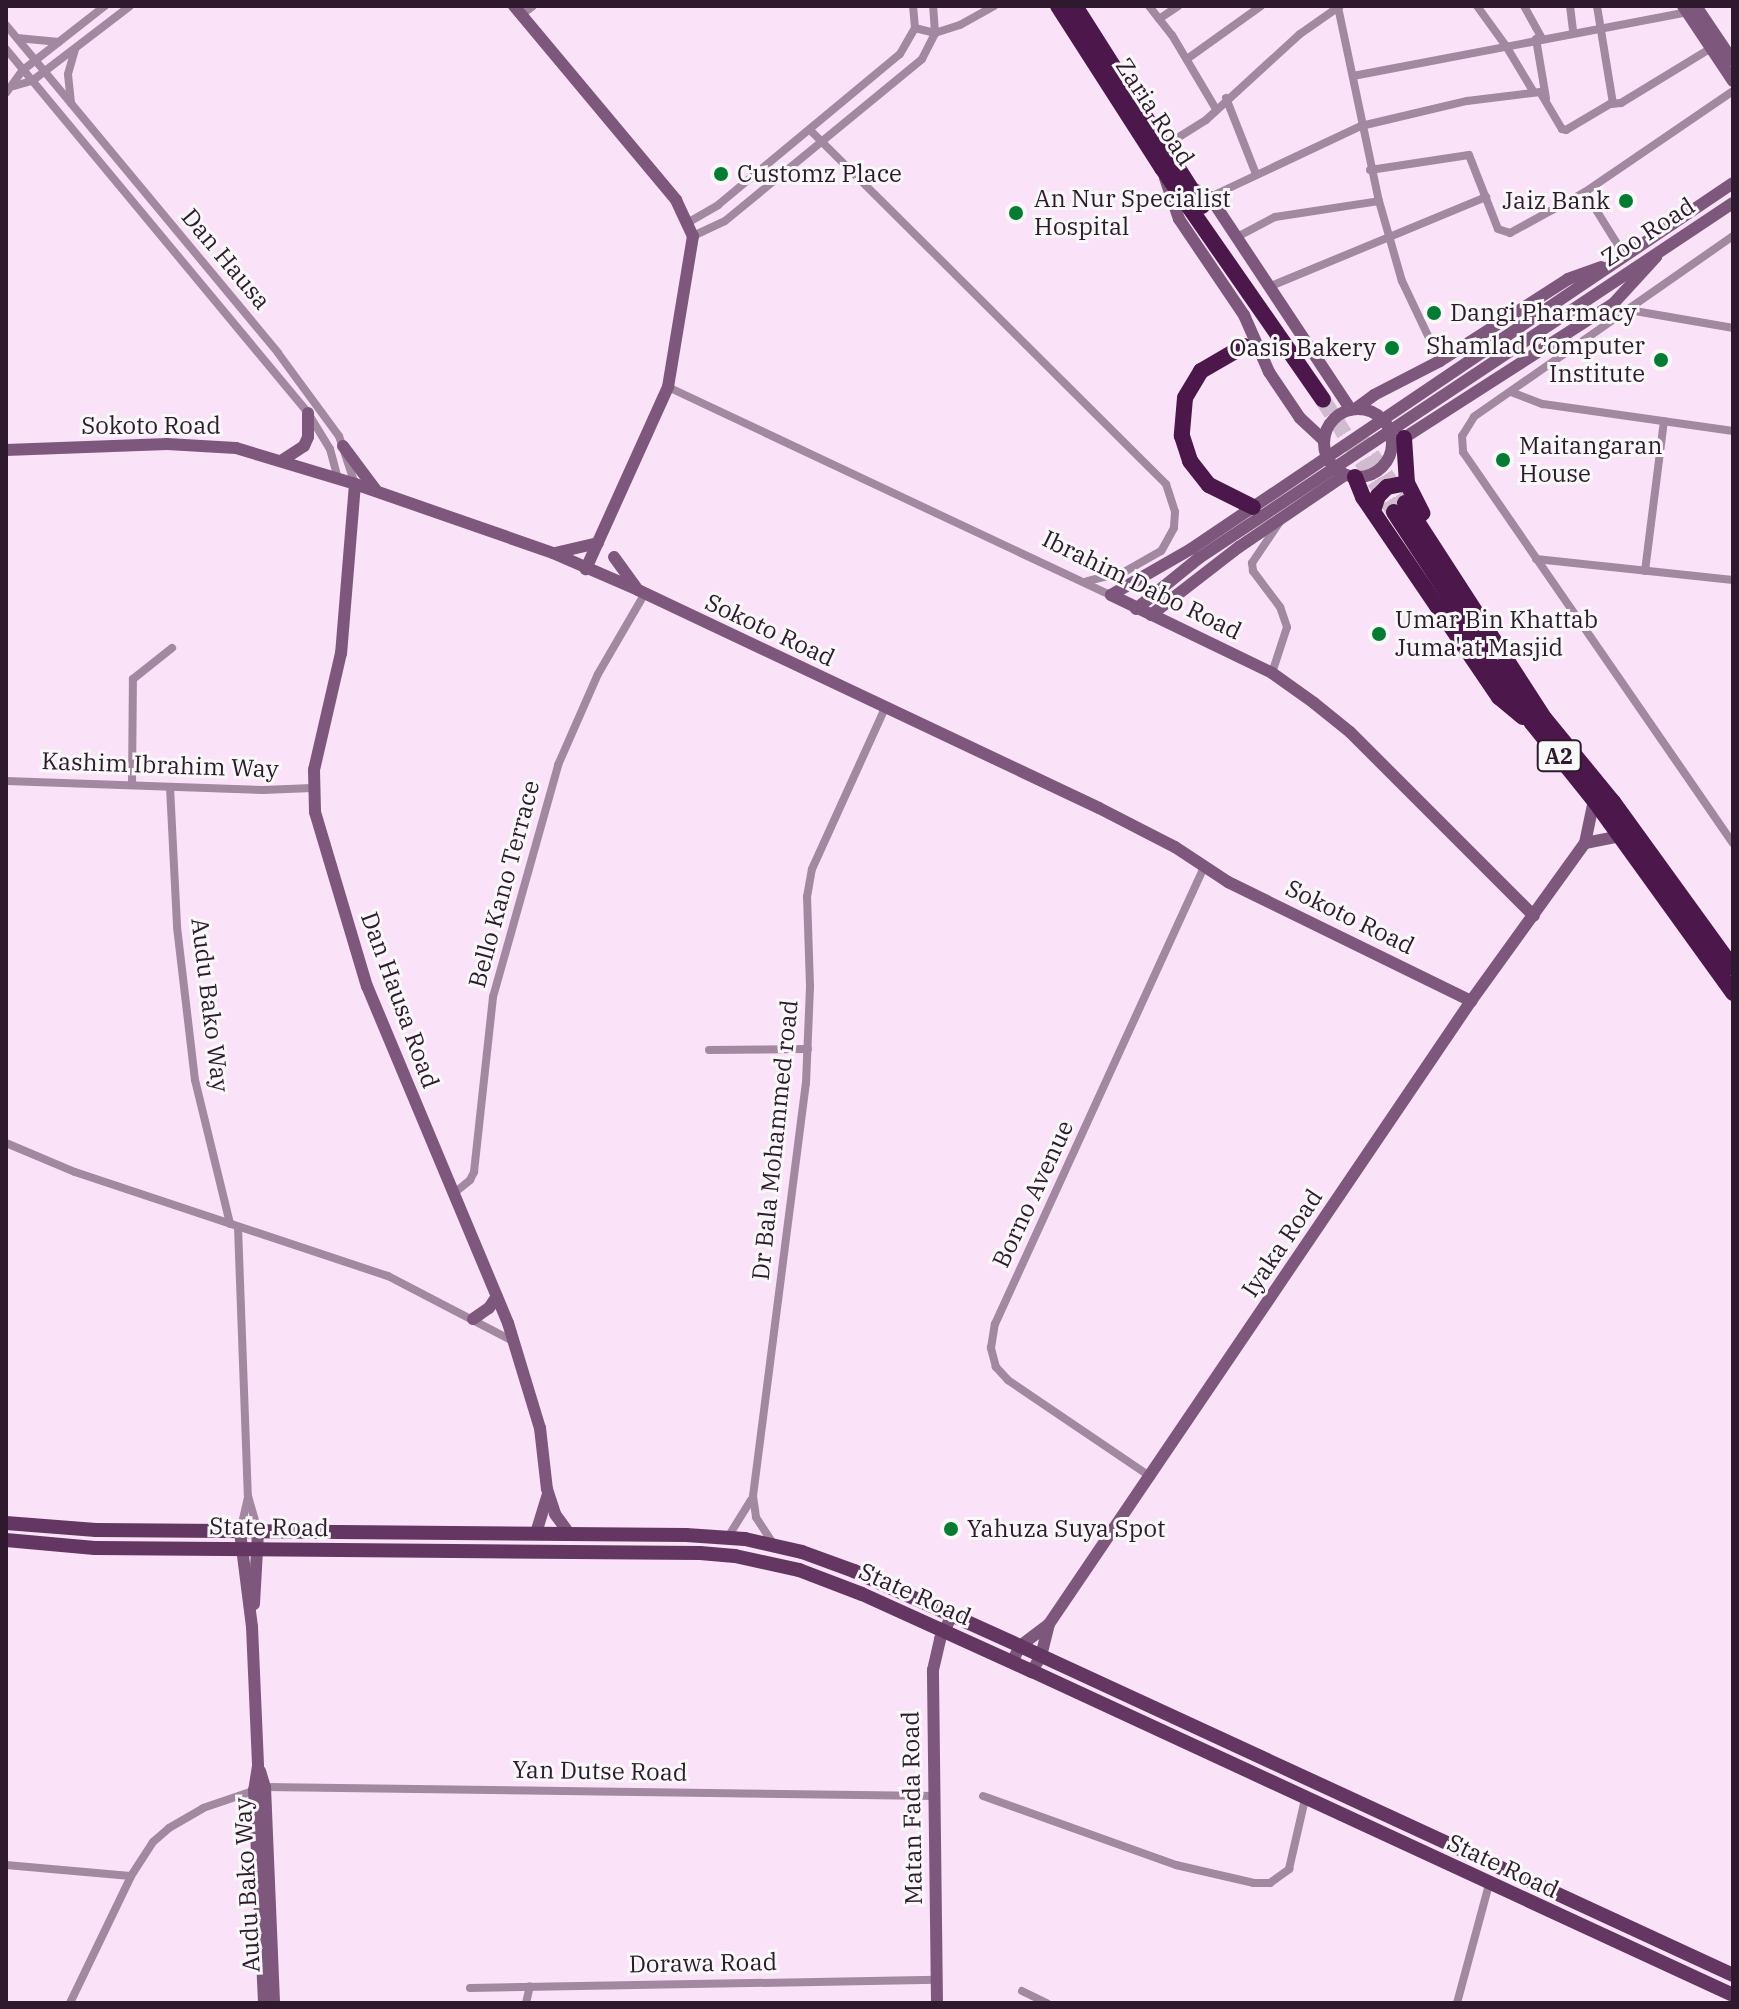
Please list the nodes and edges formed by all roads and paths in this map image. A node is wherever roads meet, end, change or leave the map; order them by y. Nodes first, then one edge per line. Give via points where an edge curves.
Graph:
1 (105, 6) edge
2 (130, 6) edge
3 (533, 6) edge
4 (913, 6) edge
5 (933, 6) edge
6 (994, 6) edge
7 (1058, 6) edge
8 (1075, 6) edge
9 (1149, 6) edge
10 (1178, 6) edge
11 (1261, 6) edge
12 (1477, 6) edge
13 (1524, 6) edge
14 (1570, 6) edge
15 (1597, 6) edge
16 (1339, 7) edge
17 (1689, 8) edge
18 (518, 10) edge
19 (1159, 19) junction
20 (6, 25) edge
21 (1598, 27) junction
22 (915, 28) junction
23 (1573, 32) junction
24 (935, 33) junction
25 (17, 38) junction
26 (1539, 39) junction
27 (60, 42) junction
28 (1506, 46) junction
29 (1711, 48) junction
30 (6, 49) edge
31 (75, 50) junction
32 (1187, 59) junction
33 (35, 61) junction
34 (1733, 61) edge
35 (23, 70) junction
36 (45, 72) junction
37 (1353, 76) junction
38 (32, 81) junction
39 (1733, 81) edge
40 (10, 89) edge
41 (1533, 91) junction
42 (1733, 91) edge
43 (1226, 98) junction
44 (1546, 102) junction
45 (72, 104) junction
46 (1613, 104) junction
47 (1216, 109) junction
48 (1361, 126) junction
49 (810, 130) junction
50 (822, 143) junction
51 (1163, 148) junction
52 (1162, 168) junction
53 (1370, 170) junction
54 (1256, 174) junction
55 (1733, 183) edge
56 (1189, 186) junction
57 (1585, 192) junction
58 (1210, 197) junction
59 (1486, 197) junction
60 (1379, 201) junction
61 (1733, 203) edge
62 (689, 222) junction
63 (693, 236) junction
64 (1389, 236) junction
65 (1733, 236) edge
66 (1237, 237) junction
67 (1664, 248) junction
68 (1619, 259) junction
69 (1271, 286) junction
70 (1629, 310) junction
71 (1733, 328) edge
72 (1267, 345) dead end
73 (1244, 346) dead end
74 (1286, 346) junction
75 (1440, 361) junction
76 (668, 387) junction
77 (1511, 392) junction
78 (1353, 409) junction
79 (308, 413) junction
80 (1664, 421) junction
81 (1733, 431) edge
82 (1324, 440) junction
83 (1399, 442) junction
84 (343, 446) junction
85 (6, 450) edge
86 (281, 461) junction
87 (1350, 476) junction
88 (338, 479) junction
89 (1407, 483) junction
90 (355, 484) junction
91 (377, 492) junction
92 (1253, 507) junction
93 (1400, 507) tunnel mouth
94 (350, 510) junction
95 (1373, 511) junction
96 (1284, 516) junction
97 (598, 543) junction
98 (553, 553) junction
99 (614, 557) dead end
100 (1536, 559) junction
101 (586, 569) junction
102 (1172, 569) junction
103 (1645, 571) junction
104 (1733, 580) edge
105 (1087, 581) junction
106 (641, 592) junction
107 (1111, 595) junction
108 (1136, 609) junction
109 (1151, 615) junction
110 (172, 648) dead end
111 (1272, 673) junction
112 (885, 708) junction
113 (1539, 721) junction
114 (6, 781) edge
115 (132, 785) junction
116 (170, 787) junction
117 (312, 788) junction
118 (1594, 800) junction
119 (1728, 830) edge
120 (1620, 836) junction
121 (1585, 843) junction
122 (1733, 843) edge
123 (1204, 867) junction
124 (1534, 916) junction
125 (1733, 968) edge
126 (1733, 993) edge
127 (1471, 1001) junction
128 (808, 1049) junction
129 (709, 1050) dead end
130 (6, 1143) edge
131 (453, 1194) junction
132 (234, 1226) junction
133 (497, 1296) junction
134 (473, 1319) junction
135 (514, 1342) junction
136 (1151, 1477) junction
137 (547, 1489) junction
138 (248, 1496) junction
139 (753, 1496) junction
140 (6, 1523) edge
141 (240, 1532) junction
142 (258, 1532) junction
143 (536, 1533) junction
144 (569, 1533) junction
145 (728, 1537) junction
146 (6, 1540) edge
147 (774, 1545) junction
148 (240, 1548) junction
149 (258, 1549) junction
150 (952, 1615) junction
151 (1049, 1624) junction
152 (252, 1627) junction
153 (943, 1632) junction
154 (1020, 1646) junction
155 (1041, 1656) junction
156 (1012, 1662) junction
157 (1032, 1671) junction
158 (259, 1788) junction
159 (935, 1796) junction
160 (983, 1796) dead end
161 (1305, 1799) junction
162 (6, 1865) edge
163 (131, 1876) junction
164 (1489, 1884) junction
165 (1733, 1975) edge
166 (937, 1980) junction
167 (530, 1986) junction
168 (470, 1988) dead end
169 (1022, 1991) dead end
170 (1733, 1995) edge
171 (70, 2003) edge
172 (264, 2003) edge
173 (274, 2003) edge
174 (526, 2003) edge
175 (937, 2003) edge
176 (1047, 2003) edge
177 (1457, 2003) edge

1 - 27 street
2 - 31 street
3 - 18 street
4 - 22 street
5 - 24 street
6 - 24 street
7 - 52 highway, Zaria Road
8 - 51 highway, Zaria Road
9 - 19 street
10 - 19 street
11 - 32 street
12 - 28 street
13 - 26 street
14 - 23 street
15 - 21 street
16 - 37 street
16 - 43 street
17 - 21 street
17 - 29 main road
17 - 34 main road
18 - 62 main road
19 - 32 street
20 - 25 street, Dan Hausa
21 - 23 street
21 - 46 street
22 - 24 street
22 - 49 street via 900,54
23 - 26 street
24 - 50 street via 922,59
25 - 27 street
25 - 33 street, Dan Hausa
26 - 28 street
26 - 44 street
27 - 33 street
28 - 37 street
28 - 41 street
29 - 39 main road
29 - 46 street
30 - 35 street, Dan Hausa
31 - 36 street
31 - 45 street via 68,74
32 - 47 street
33 - 35 street
33 - 36 street, Dan Hausa
35 - 38 street, Dan Hausa
35 - 40 street
36 - 38 street
36 - 45 street, Dan Hausa
37 - 48 street
38 - 40 street
38 - 79 street, Dan Hausa
41 - 44 street
41 - 48 street
42 - 57 street
43 - 47 street
43 - 54 street
44 - 46 street via 1565,130
45 - 84 street, Dan Hausa via 278,353
47 - 51 street
48 - 53 street
48 - 54 street
49 - 50 street
49 - 62 street via 718,205
50 - 63 street via 725,221
50 - 105 street via 1166,484 1174,528 1161,551 1124,572
51 - 56 highway, Zaria Road
52 - 74 highway, Zaria Road
52 - 82 main road via 1179,219 1244,315 1269,372 1307,427
53 - 59 street via 1469,155
53 - 60 street
54 - 58 street
55 - 68 main road, Zoo Road
56 - 58 main road
56 - 74 highway, Zaria Road via 1327,398
57 - 59 street via 1505,233 1498,229
57 - 68 street
58 - 66 main road
59 - 64 street
60 - 64 street
60 - 66 street via 1275,217
61 - 67 main road, Zoo Road
62 - 63 main road
63 - 76 main road
64 - 69 street
64 - 75 street via 1402,281
65 - 70 street
66 - 69 main road
67 - 83 main road via 1613,304
67 - 102 main road, Zoo Road
68 - 75 main road via 1568,279
68 - 92 main road, Zoo Road
69 - 78 main road
70 - 71 street
70 - 77 street
72 - 74 highway
73 - 92 highway via 1201,371 1185,398 1182,436 1190,461 1209,485
75 - 78 main road
76 - 97 main road
76 - 105 street, Ibrahim Dabo Road
77 - 80 street via 1543,404
77 - 100 street via 1474,417 1462,436 1463,452
78 - 82 main road via 1335,417
78 - 83 main road via 1378,415
79 - 86 main road via 304,446
79 - 88 street, Dan Hausa via 330,449
80 - 81 street
80 - 103 street
82 - 87 main road via 1331,465
83 - 87 main road via 1381,470
83 - 89 highway
84 - 90 street, Dan Hausa
84 - 91 main road
85 - 86 main road, Sokoto Road via 190,445 236,448
86 - 88 main road, Sokoto Road
87 - 95 highway
87 - 96 main road
88 - 90 main road, Sokoto Road
88 - 94 main road
89 - 95 highway via 1387,487
89 - 113 highway via 1426,521 1540,695
90 - 91 main road, Sokoto Road
90 - 94 main road, Dan Hausa Road
91 - 98 main road, Sokoto Road
92 - 102 main road, Zoo Road
93 - 113 highway, A2
94 - 117 main road, Dan Hausa Road via 341,653
95 - 113 highway via 1499,697
96 - 109 main road
96 - 111 street via 1252,563 1287,627
97 - 98 main road
97 - 101 main road
98 - 101 main road, Sokoto Road
99 - 106 main road
100 - 103 street
100 - 119 street
101 - 106 main road, Sokoto Road
102 - 107 main road
102 - 108 main road
103 - 104 street
105 - 107 street, Ibrahim Dabo Road
106 - 112 main road, Sokoto Road
106 - 131 street, Bello Kano Terrace via 558,765 493,997 474,1172
107 - 108 main road, Ibrahim Dabo Road
108 - 109 main road, Ibrahim Dabo Road
109 - 111 main road, Ibrahim Dabo Road
110 - 115 street via 133,679
111 - 124 main road, Ibrahim Dabo Road via 1350,732
112 - 123 main road, Sokoto Road via 1099,808
112 - 128 street, Dr Bala Mohammed road via 812,869 807,897
113 - 118 highway, A2
113 - 125 highway, A2 via 1613,802
114 - 115 street, Kashim Ibrahim Way
115 - 116 street, Kashim Ibrahim Way
116 - 117 street, Kashim Ibrahim Way
116 - 132 street, Audu Bako Way via 177,927 195,1080
117 - 131 main road, Dan Hausa Road via 367,986
118 - 120 highway, A2
118 - 121 main road
119 - 122 street
120 - 121 main road
120 - 126 highway, A2
121 - 124 main road, Iyaka Road
123 - 127 main road, Sokoto Road
123 - 136 street, Borno Avenue via 995,1324 991,1348 996,1367 1008,1380
124 - 127 main road, Iyaka Road
127 - 136 main road, Iyaka Road
128 - 129 street
128 - 139 street, Dr Bala Mohammed road
130 - 132 street
131 - 133 main road, Dan Hausa Road
132 - 134 street via 388,1276
132 - 138 street, Audu Bako Way
133 - 134 main road
133 - 135 main road, Dan Hausa Road
134 - 135 street
135 - 137 main road, Dan Hausa Road via 540,1428
136 - 151 main road, Iyaka Road
137 - 143 main road, Dan Hausa Road
137 - 144 main road, Dan Hausa Road via 555,1514
138 - 141 street
138 - 142 street
139 - 145 street
139 - 147 street via 756,1517
140 - 141 main road, State Road
141 - 142 main road, State Road
141 - 148 main road, Audu Bako Way
142 - 143 main road, State Road
142 - 149 main road, Audu Bako Way
143 - 144 main road, State Road
144 - 145 main road, State Road
145 - 147 main road, State Road
146 - 148 main road, State Road via 95,1548
147 - 150 main road, State Road via 841,1565
148 - 149 main road, State Road
148 - 152 main road, Audu Bako Way
149 - 152 main road, Audu Bako Way
149 - 153 main road, State Road via 735,1556 829,1580
150 - 153 main road, Matan Fada Road
150 - 154 main road, State Road
151 - 154 main road, Iyaka Road
151 - 155 main road
152 - 158 main road, Audu Bako Way
153 - 156 main road, State Road
153 - 159 main road, Matan Fada Road via 933,1670
154 - 155 main road, State Road
154 - 156 main road, Iyaka Road
155 - 157 main road
155 - 165 main road, State Road
156 - 157 main road, State Road
157 - 161 main road, State Road
158 - 159 street, Yan Dutse Road
158 - 163 street via 203,1808 169,1828
158 - 172 main road, Audu Bako Way
158 - 173 main road, Audu Bako Way
159 - 166 main road, Matan Fada Road
160 - 161 street via 1176,1865 1254,1883 1270,1883 1289,1869
161 - 164 main road, State Road
162 - 163 street
163 - 171 street
164 - 170 main road, State Road
164 - 177 street
166 - 167 street, Dorawa Road
166 - 175 main road, Matan Fada Road
167 - 168 street, Dorawa Road
167 - 174 street
169 - 176 street

